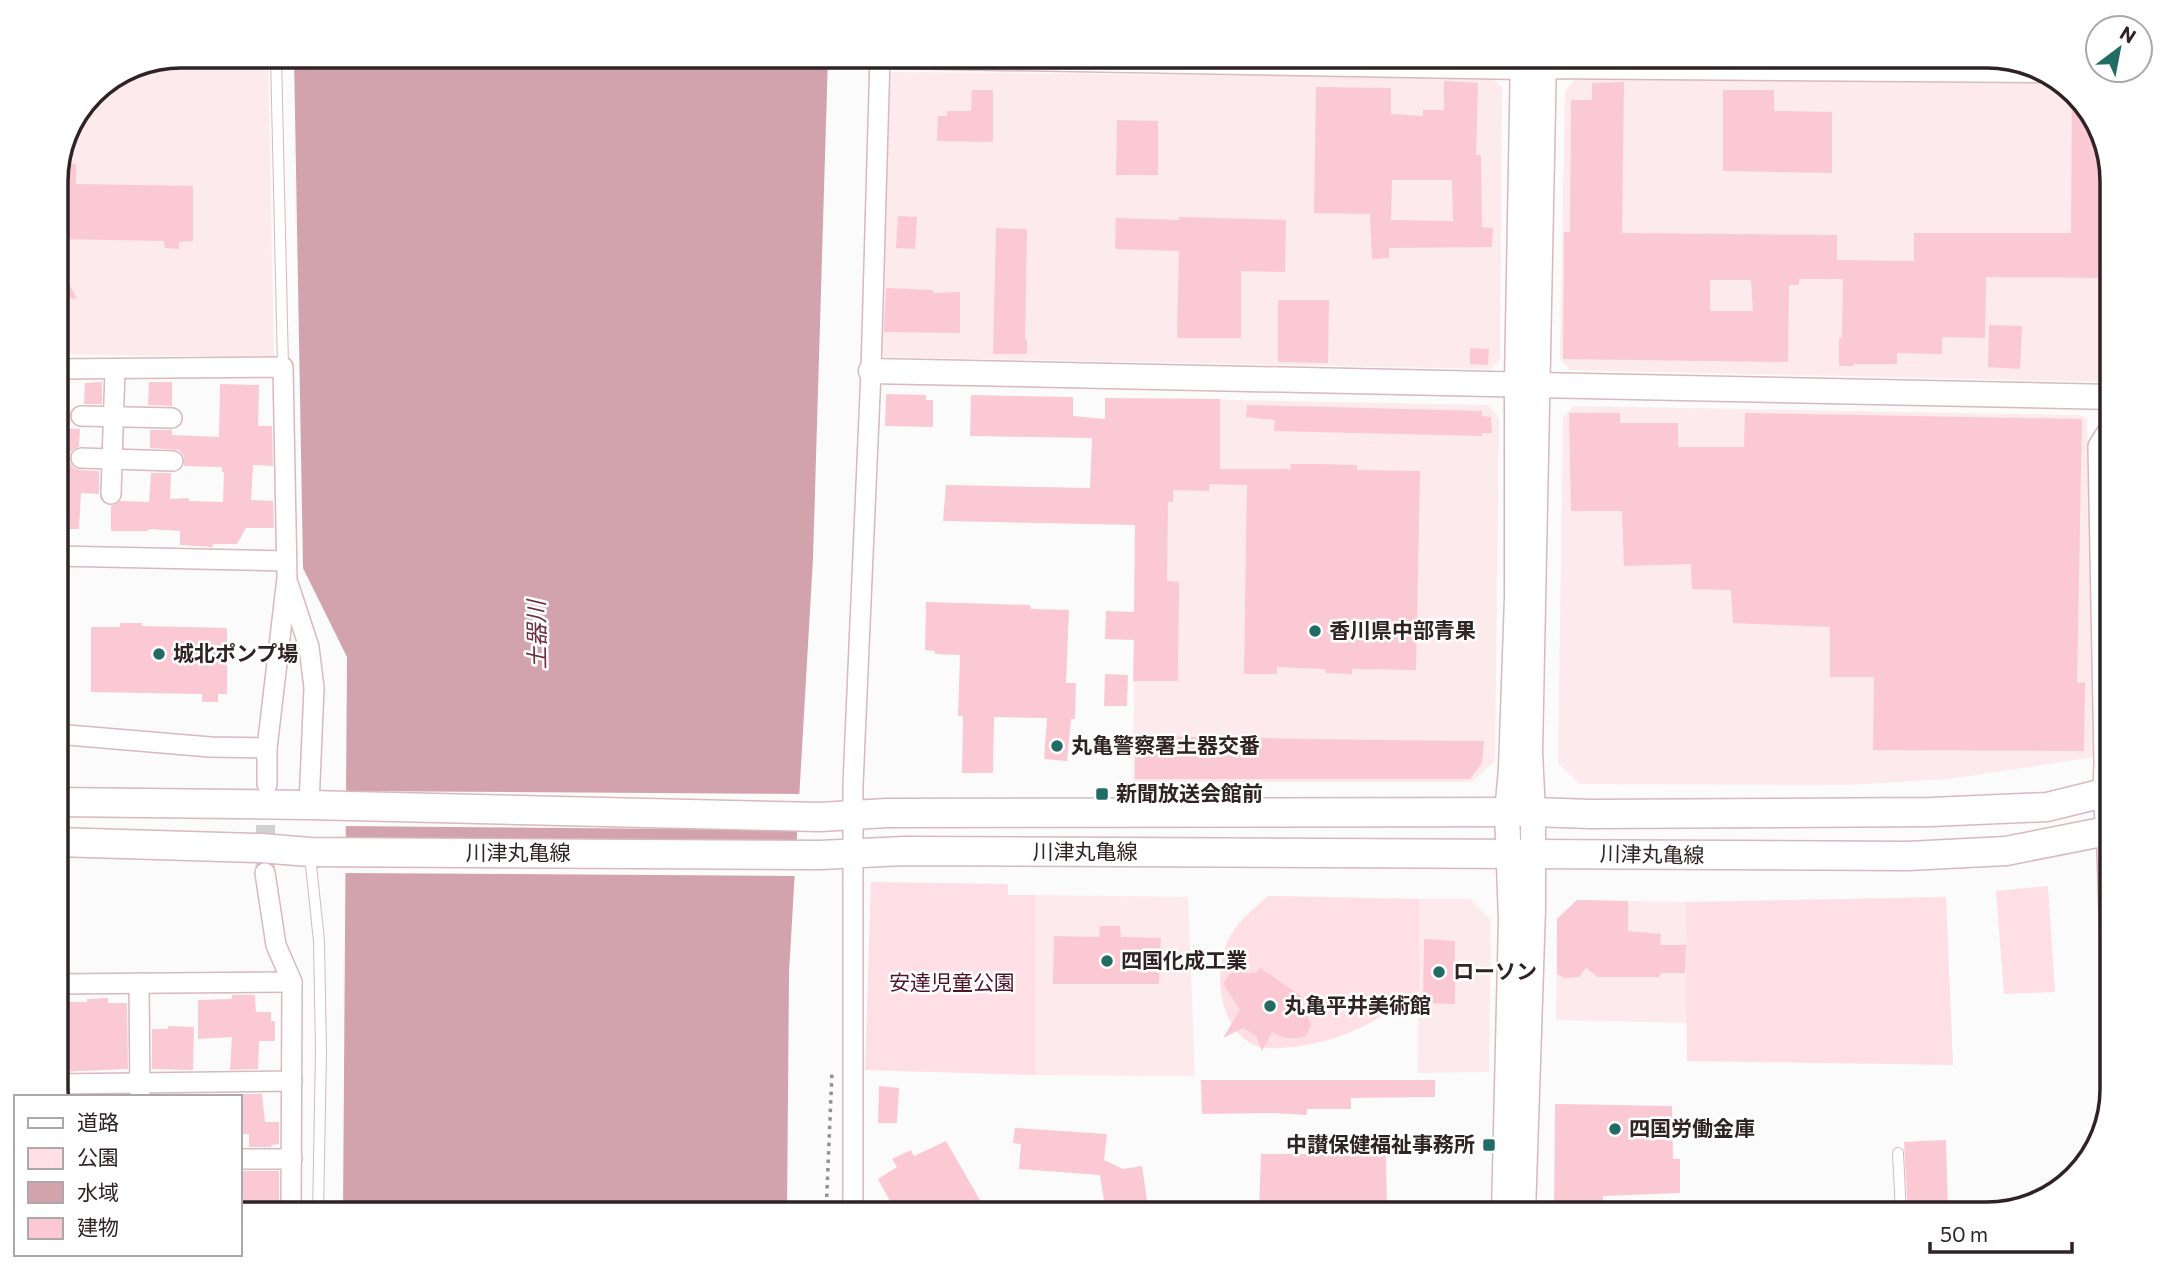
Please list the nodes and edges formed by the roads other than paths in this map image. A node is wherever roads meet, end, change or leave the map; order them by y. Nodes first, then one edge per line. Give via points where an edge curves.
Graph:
1 (276, 68) edge
2 (880, 68) edge
3 (1534, 68) edge
4 (1927, 68) edge
5 (2003, 69) edge
6 (283, 366) junction
7 (68, 369) edge
8 (115, 369) junction
9 (872, 371) junction
10 (1527, 384) junction
11 (2100, 397) edge
12 (82, 416) dead end
13 (114, 417) junction
14 (172, 418) dead end
15 (2100, 443) edge
16 (81, 458) dead end
17 (112, 459) junction
18 (173, 461) dead end
19 (111, 494) dead end
20 (2100, 551) edge
21 (68, 557) edge
22 (287, 570) junction
23 (68, 735) edge
24 (267, 748) junction
25 (267, 784) tunnel mouth
26 (2100, 794) edge
27 (68, 802) edge
28 (309, 805) junction
29 (1520, 812) junction
30 (853, 815) junction
31 (2100, 834) edge
32 (68, 842) edge
33 (310, 852) junction
34 (854, 854) junction
35 (1521, 855) junction
36 (265, 873) tunnel mouth
37 (292, 982) junction
38 (139, 983) junction
39 (68, 984) edge
40 (292, 1081) junction
41 (68, 1085) edge
42 (140, 1090) edge
43 (1898, 1153) dead end
44 (242, 1159) edge
45 (292, 1159) junction
46 (291, 1202) edge
47 (317, 1202) edge
48 (853, 1202) edge
49 (1504, 1202) edge
50 (1523, 1202) edge
51 (1900, 1202) edge

1 - 6 lane
2 - 9 street
3 - 10 street
4 - 5 street
6 - 8 street
6 - 22 street
7 - 8 street
8 - 13 street
9 - 10 street
9 - 30 street
10 - 11 street
10 - 29 street via 1511,769
12 - 13 street
13 - 14 street
13 - 17 street
15 - 20 street
16 - 17 street
17 - 18 street
17 - 19 street
21 - 22 street
22 - 24 street
22 - 28 street via 309,647 314,688
23 - 24 street
24 - 25 street
26 - 29 main road, 川津丸亀線 via 2047,807 1931,812
27 - 28 main road, 川津丸亀線
28 - 30 main road, 川津丸亀線
29 - 30 main road, 川津丸亀線
29 - 35 street
30 - 34 street
31 - 35 main road, 川津丸亀線 via 2006,851 1908,856
32 - 33 main road, 川津丸亀線
33 - 34 main road, 川津丸亀線
33 - 47 lane via 319,941
34 - 35 main road, 川津丸亀線 via 1238,851
34 - 48 street
35 - 49 street via 1511,919
35 - 50 street
36 - 37 street via 276,945
37 - 38 street
37 - 40 street
38 - 39 street
38 - 42 street
40 - 42 street
40 - 45 street
41 - 42 street
43 - 51 lane
44 - 45 street
45 - 46 street

